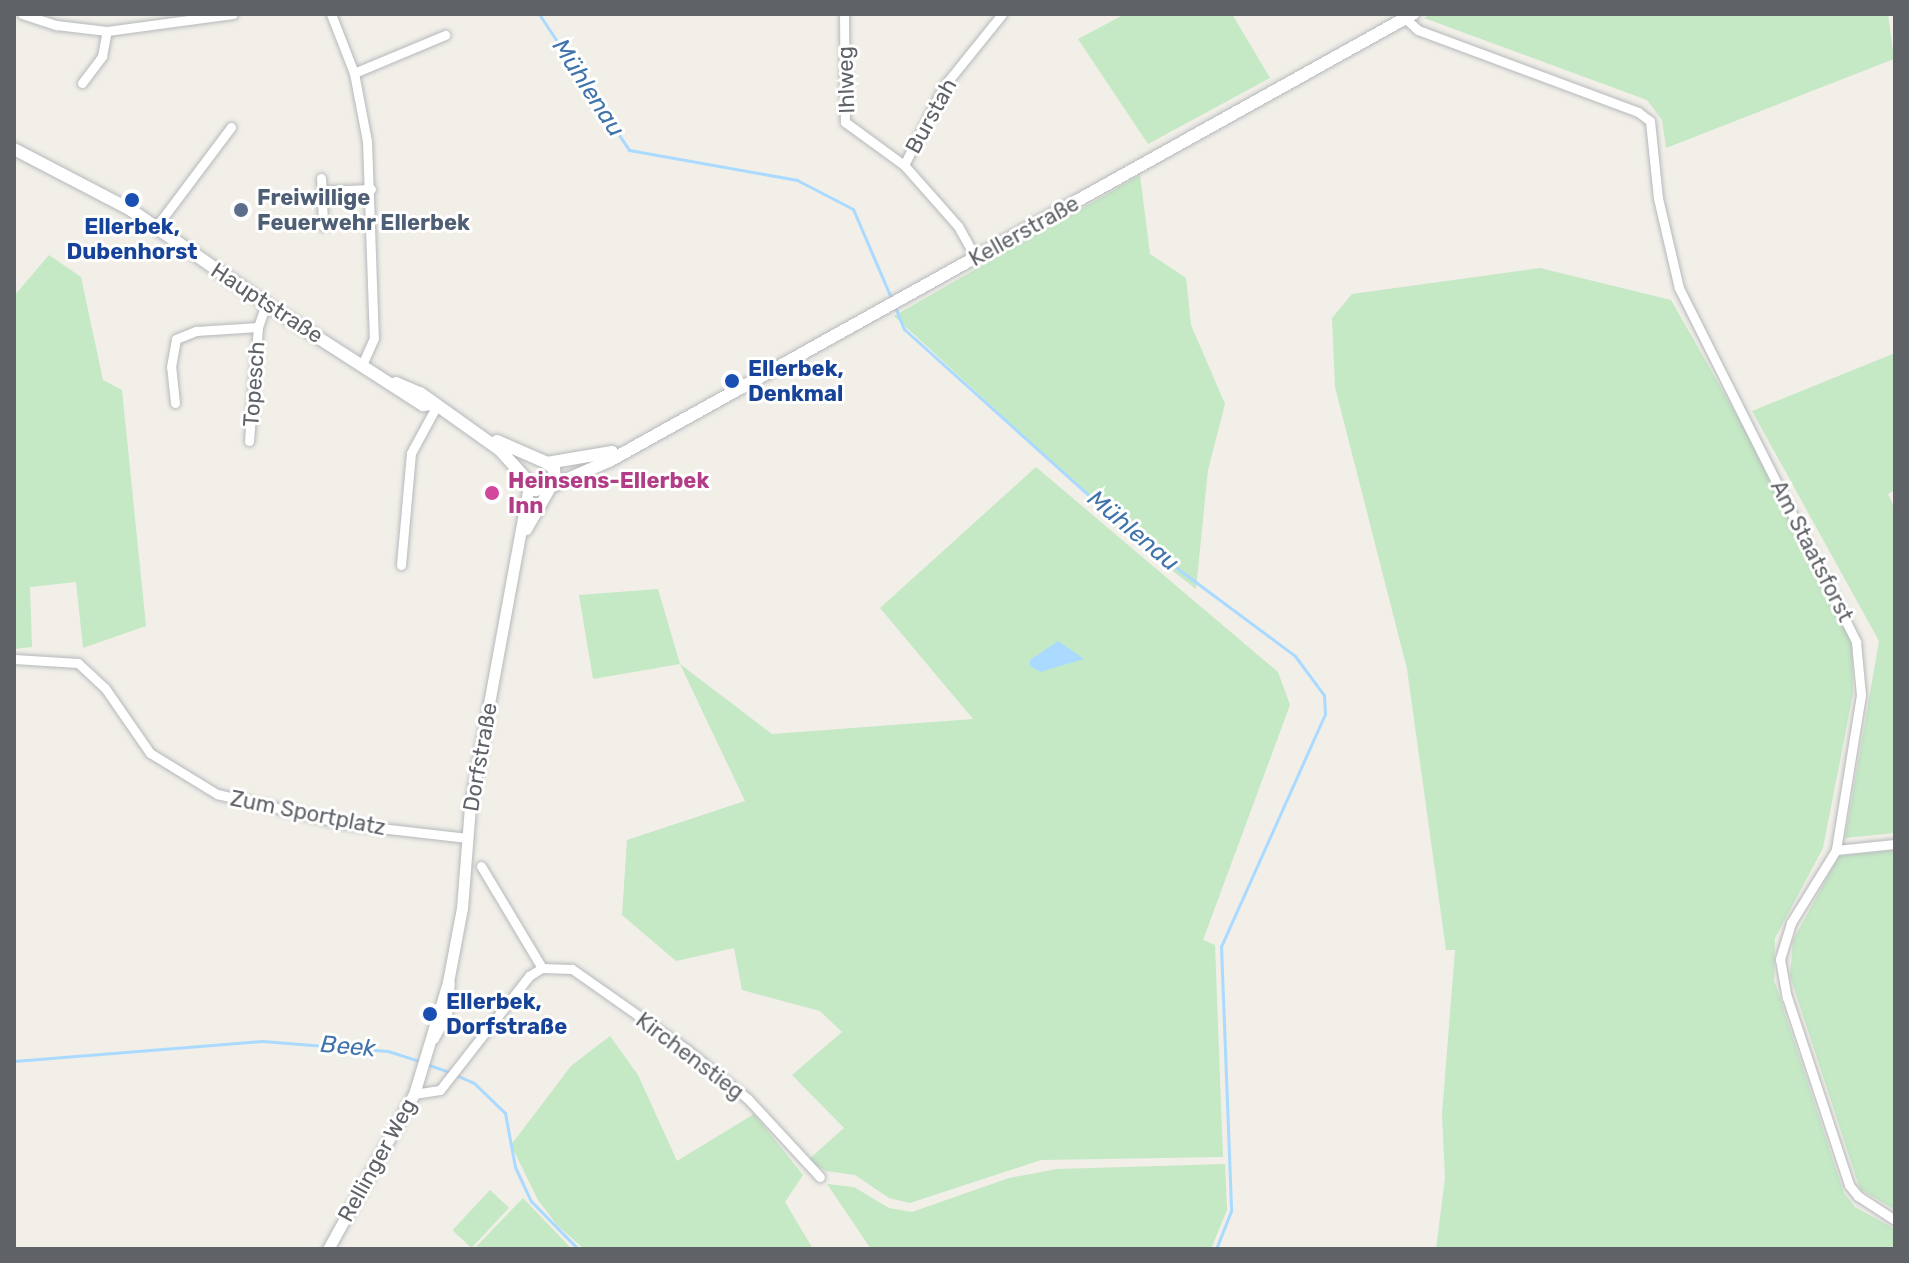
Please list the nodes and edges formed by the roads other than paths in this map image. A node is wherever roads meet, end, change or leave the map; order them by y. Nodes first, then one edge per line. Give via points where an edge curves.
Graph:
1 (22, 14) edge
2 (233, 14) edge
3 (331, 14) edge
4 (844, 14) edge
5 (1002, 14) edge
6 (1410, 16) edge
7 (195, 17) edge
8 (107, 31) junction
9 (445, 35) dead end
10 (354, 73) junction
11 (82, 83) dead end
12 (231, 127) dead end
13 (14, 149) edge
14 (904, 165) junction
15 (321, 178) dead end
16 (371, 189) junction
17 (322, 191) junction
18 (323, 226) dead end
19 (156, 227) junction
20 (975, 257) junction
21 (266, 304) junction
22 (258, 327) junction
23 (363, 363) junction
24 (175, 403) dead end
25 (433, 406) junction
26 (472, 429) junction
27 (249, 441) dead end
28 (634, 445) junction
29 (544, 463) junction
30 (528, 481) junction
31 (551, 488) junction
32 (524, 533) junction
33 (401, 565) dead end
34 (14, 659) edge
35 (467, 838) junction
36 (1895, 844) edge
37 (1836, 850) junction
38 (481, 866) dead end
39 (542, 968) junction
40 (423, 1071) joint
41 (414, 1094) junction
42 (820, 1177) dead end
43 (1895, 1220) edge
44 (328, 1249) edge

1 - 8 street via 56,25
2 - 7 street
3 - 10 street
4 - 14 street, Ihlweg via 845,122
5 - 14 street, Burstah via 944,86
6 - 20 main road, Kellerstraße
6 - 37 street, Am Staatsforst via 1418,30 1650,121 1658,198 1679,288 1856,642 1861,695
7 - 8 street
8 - 11 street via 102,56
9 - 10 street
10 - 16 street
12 - 19 street
13 - 19 main road, Hauptstraße
14 - 20 street, Burstah via 958,226
15 - 17 street
16 - 17 street
16 - 23 street via 374,338
17 - 18 street
19 - 21 main road, Hauptstraße
20 - 28 main road, Kellerstraße
21 - 22 street, Topesch
21 - 23 main road, Hauptstraße
22 - 24 street, Topesch via 196,331 176,339 171,367
22 - 27 street, Topesch
23 - 25 main road, Hauptstraße via 420,393
25 - 26 main road, Hauptstraße
25 - 33 street via 411,453
26 - 29 main road, Hauptstraße
26 - 30 main road, Hauptstraße via 516,462
28 - 29 main road, Kellerstraße via 594,458
28 - 31 main road, Kellerstraße
29 - 30 main road via 532,465
29 - 31 main road via 556,473
30 - 31 main road via 536,490
30 - 32 street, Dorfstraße
31 - 32 street, Dorfstraße
32 - 35 street, Dorfstraße via 508,588
34 - 35 street, Zum Sportplatz via 78,663 105,688 150,753 217,794 345,824
35 - 40 street, Dorfstraße via 448,982
36 - 37 street
37 - 43 street, Am Staatsforst via 1791,923 1780,959 1782,979 1849,1185
38 - 39 street
39 - 41 street via 529,976 440,1090
39 - 42 street, Kirchenstieg via 572,969 686,1049 748,1099
40 - 41 street, Rellinger Weg
41 - 44 street, Rellinger Weg

